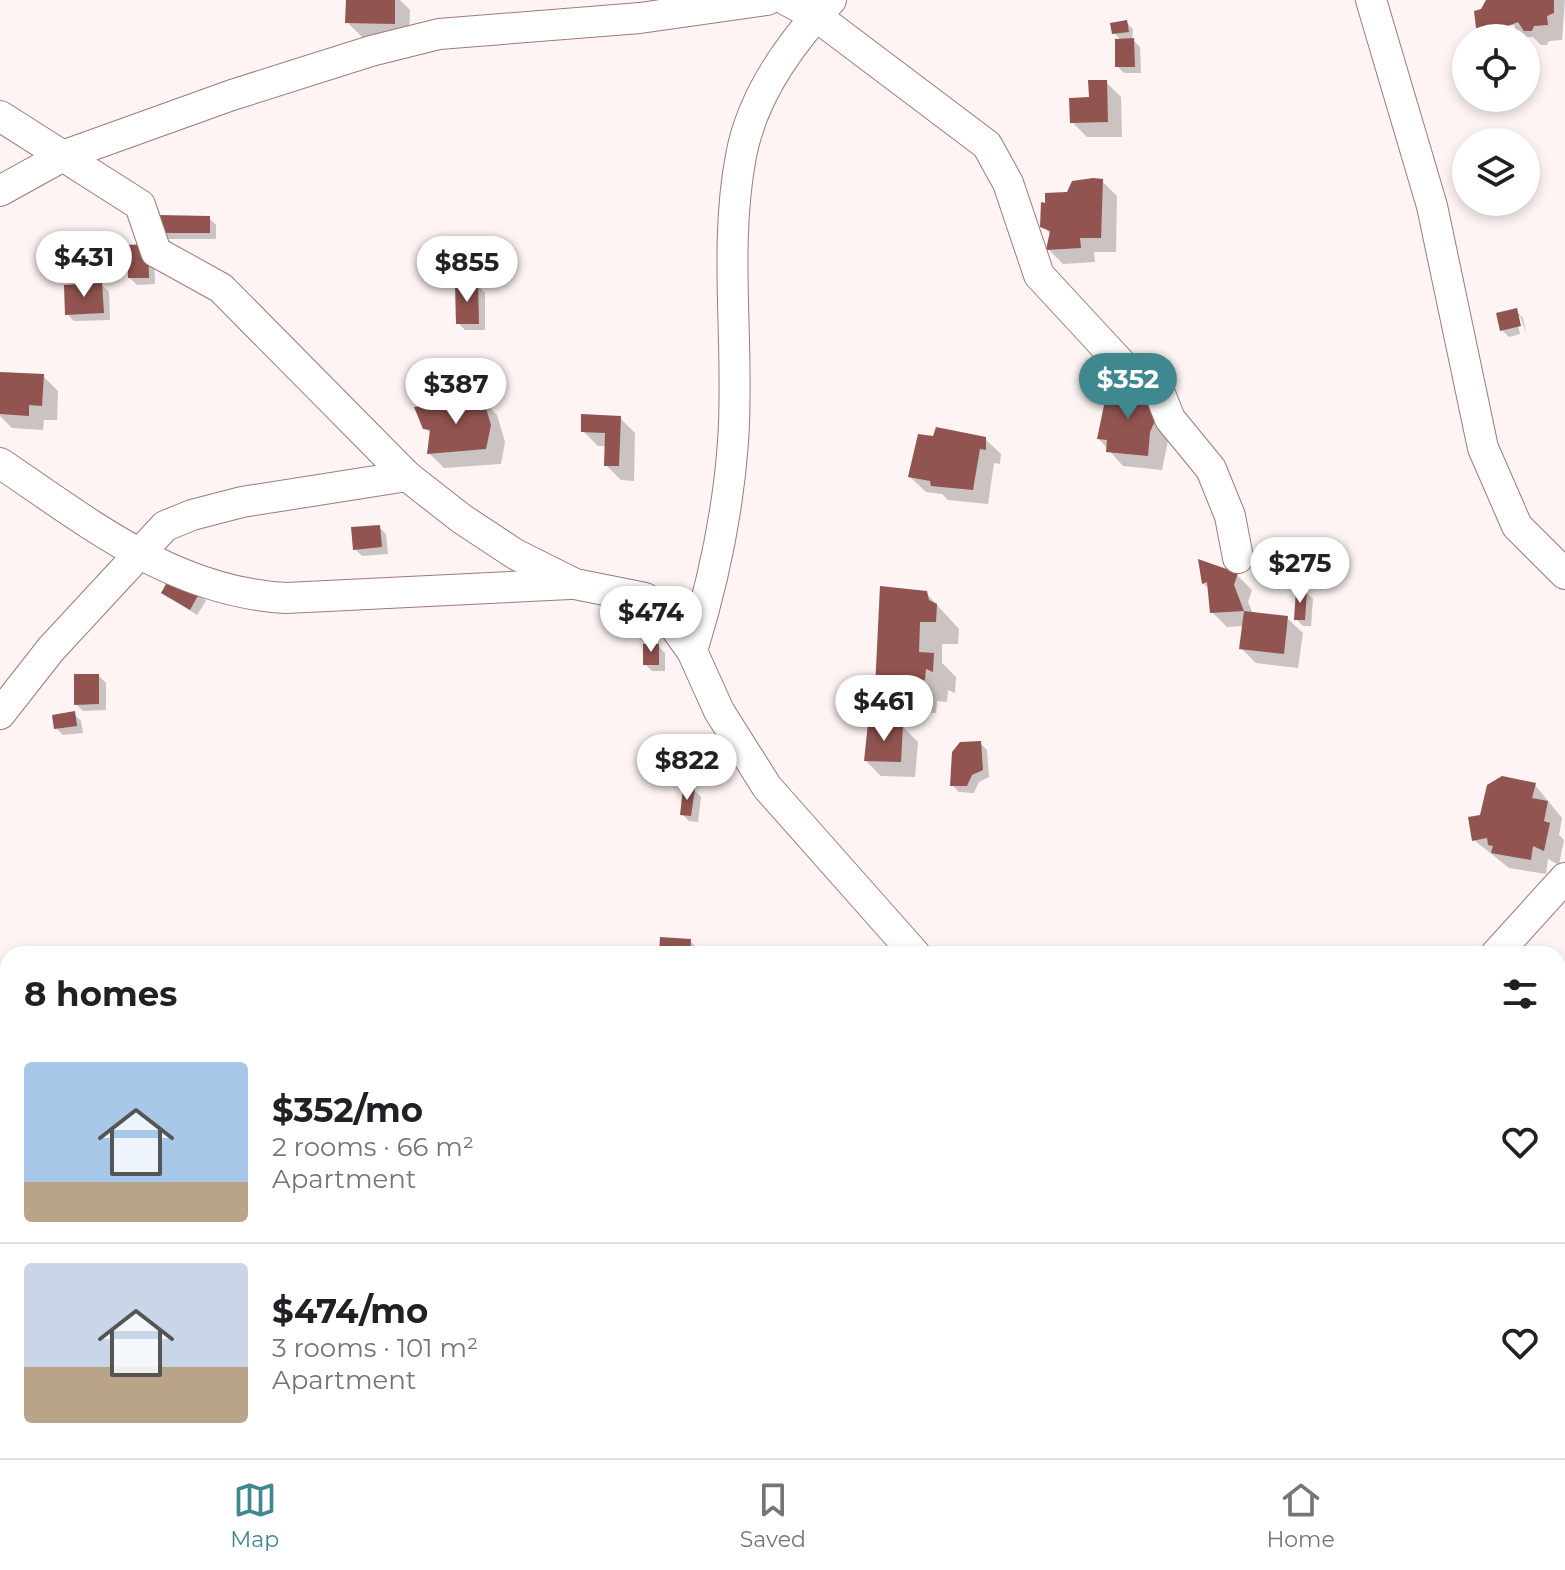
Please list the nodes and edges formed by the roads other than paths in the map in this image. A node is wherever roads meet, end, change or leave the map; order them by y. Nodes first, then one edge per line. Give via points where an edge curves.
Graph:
1 (767, 0) edge
2 (786, 0) edge
3 (1371, 0) edge
4 (823, 8) edge
5 (0, 116) edge
6 (65, 155) junction
7 (0, 191) edge
8 (0, 463) edge
9 (407, 476) junction
10 (138, 553) junction
11 (1238, 558) dead end
12 (1565, 574) edge
13 (575, 584) junction
14 (692, 651) junction
15 (0, 714) edge
16 (1565, 878) edge
17 (908, 946) edge
18 (1503, 946) edge

1 - 6 street via 640,18 439,34 232,95
2 - 4 street
3 - 12 street via 1432,206 1483,448 1517,526
4 - 11 street via 987,145 1008,183 1039,275 1126,369 1157,386 1170,419 1211,469 1230,516
4 - 14 street via 780,62 741,156 733,297 733,442 720,542
5 - 6 street
6 - 7 street
6 - 9 street via 140,205 156,252 221,288
8 - 10 street via 105,537
9 - 10 street via 192,515 165,526
9 - 13 street via 515,554
10 - 13 street via 249,596
10 - 15 street
13 - 14 street via 645,598
14 - 17 street via 719,711 767,787
16 - 18 street

